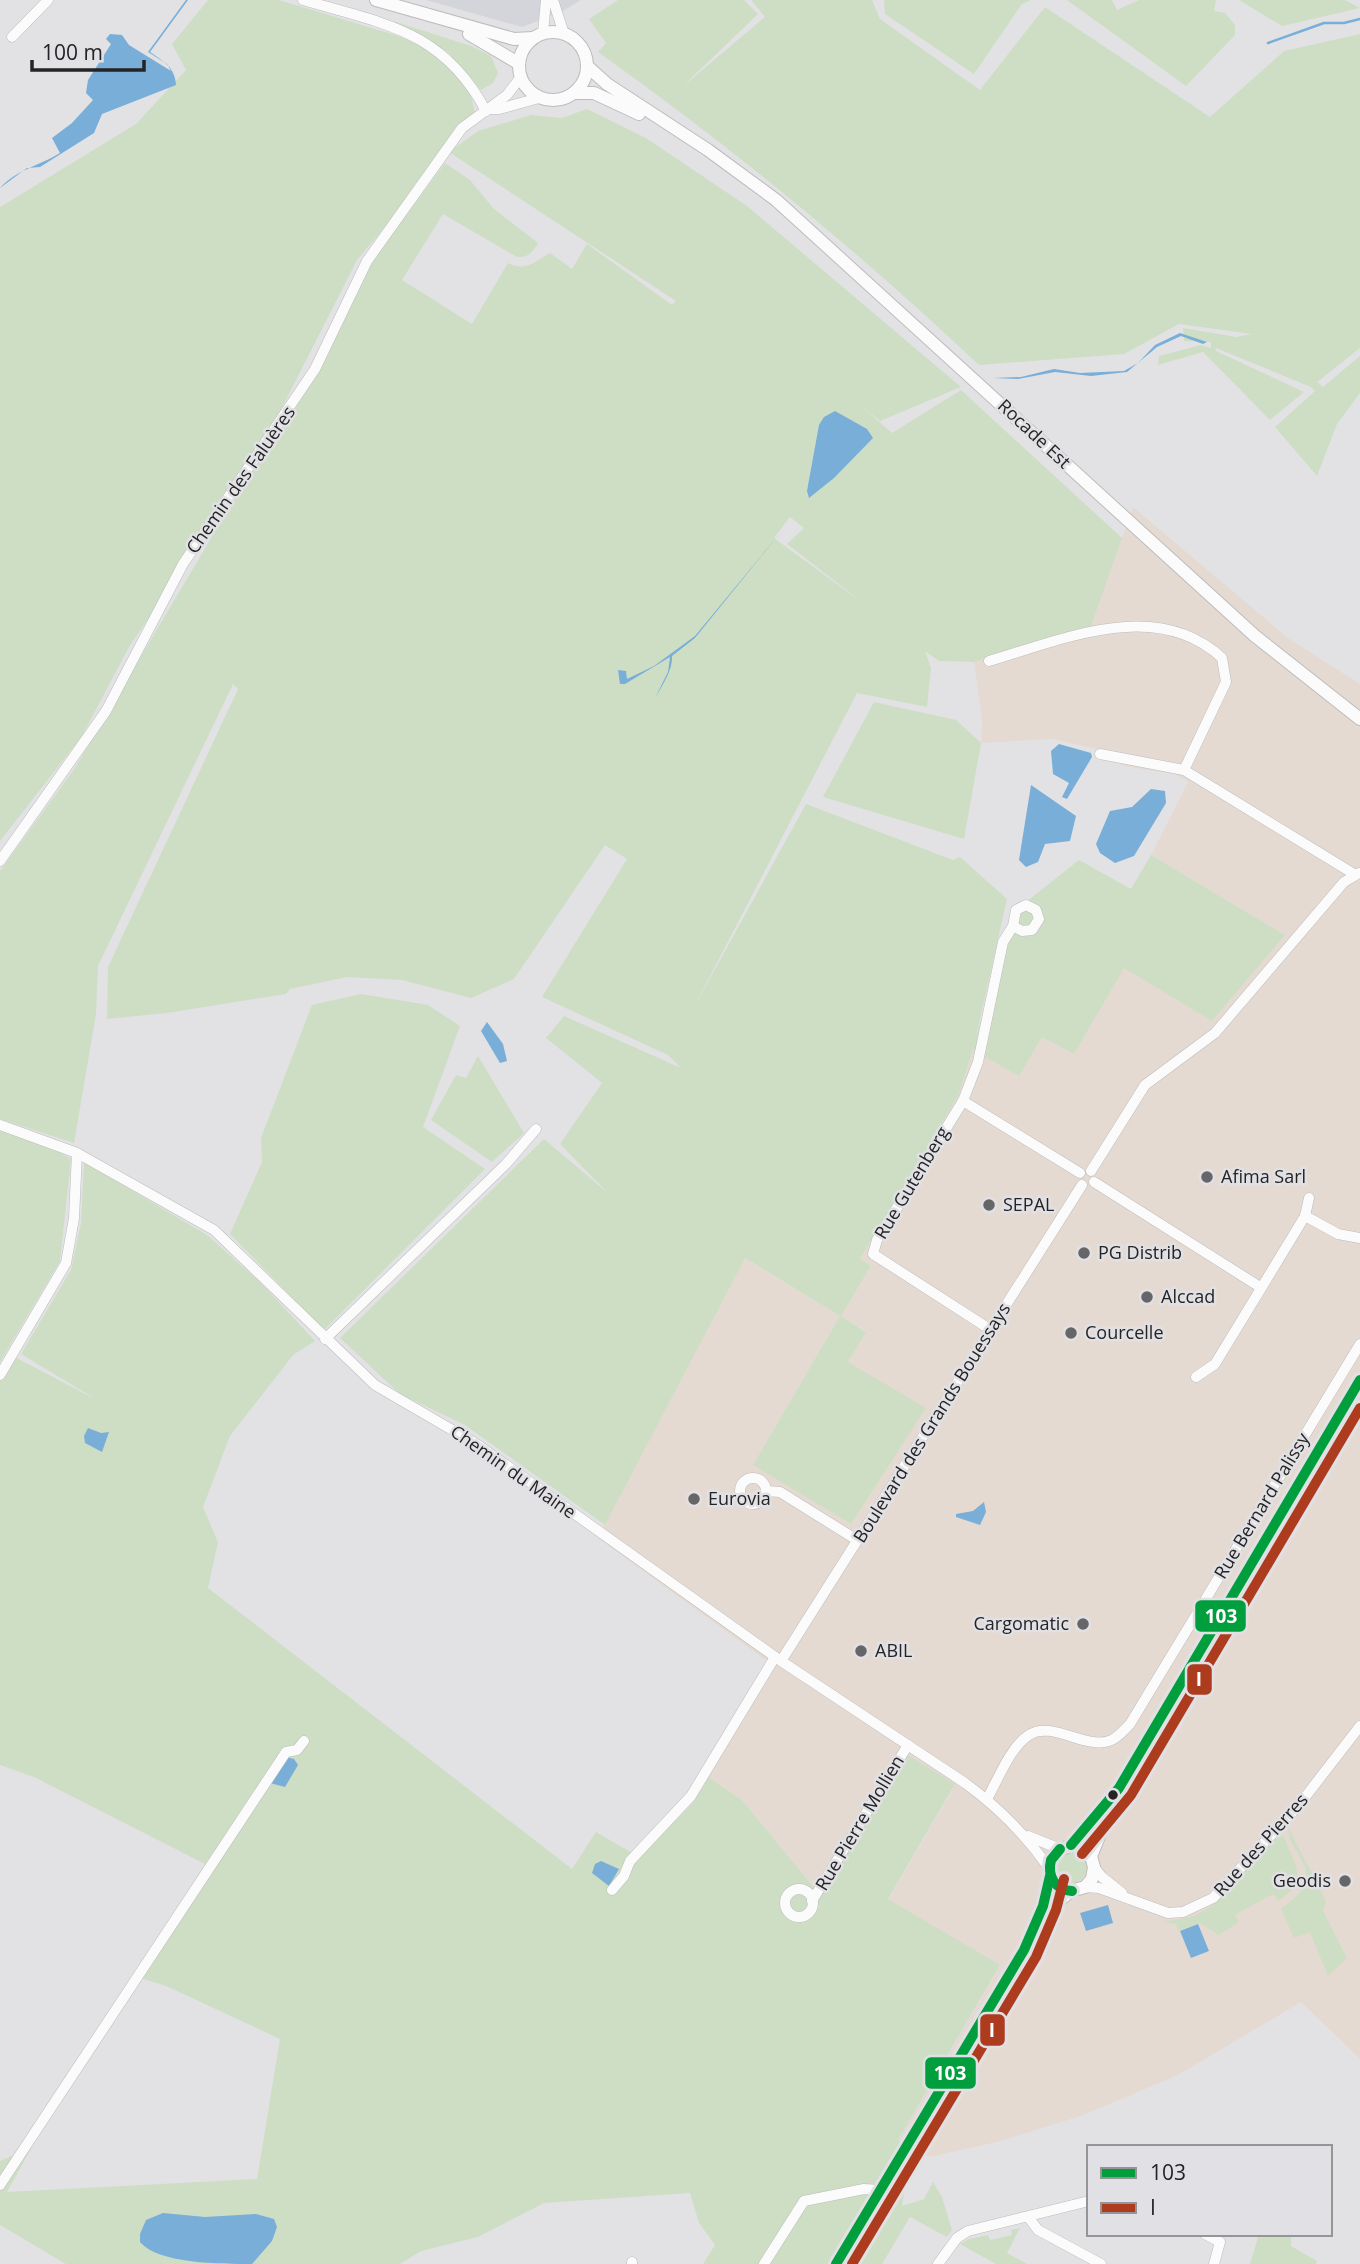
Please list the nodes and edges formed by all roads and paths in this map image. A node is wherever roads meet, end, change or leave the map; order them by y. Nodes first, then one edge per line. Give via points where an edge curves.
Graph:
1 (48, 0) edge
2 (303, 0) edge
3 (376, 0) edge
4 (546, 0) edge
5 (553, 0) edge
6 (437, 19) junction
7 (564, 34) junction
8 (538, 36) junction
9 (12, 37) dead end
10 (518, 63) junction
11 (587, 66) junction
12 (520, 78) junction
13 (575, 93) junction
14 (539, 98) junction
15 (488, 110) junction
16 (708, 150) junction
17 (989, 661) dead end
18 (1360, 719) edge
19 (1100, 754) dead end
20 (1184, 770) junction
21 (0, 861) edge
22 (1357, 873) edge
23 (1013, 926) dead end
24 (963, 1101) junction
25 (0, 1125) edge
26 (536, 1129) dead end
27 (77, 1153) junction
28 (1091, 1171) junction
29 (1081, 1179) junction
30 (1094, 1182) junction
31 (1309, 1198) dead end
32 (1305, 1216) junction
33 (1360, 1238) edge
34 (1260, 1287) junction
35 (991, 1330) junction
36 (325, 1339) junction
37 (1360, 1344) edge
38 (0, 1374) edge
39 (1196, 1377) dead end
40 (1360, 1380) edge
41 (766, 1490) dead end
42 (857, 1540) junction
43 (778, 1659) junction
44 (1360, 1726) edge
45 (304, 1741) dead end
46 (908, 1745) junction
47 (1119, 1788) junction
48 (987, 1799) junction
49 (1024, 1834) junction
50 (1065, 1847) junction
51 (1093, 1861) junction
52 (1050, 1872) junction
53 (1085, 1887) junction
54 (612, 1890) dead end
55 (1071, 1891) junction
56 (812, 1901) dead end
57 (1134, 1902) junction
58 (1024, 1950) junction
59 (0, 2185) edge
60 (880, 2190) junction
61 (1087, 2202) edge
62 (1029, 2218) junction
63 (1222, 2238) edge
64 (764, 2264) edge
65 (836, 2264) edge
66 (938, 2264) edge
67 (1101, 2264) edge
68 (1214, 2264) edge

1 - 9 street
2 - 15 street via 434,46 468,78
3 - 6 main road
4 - 8 street
5 - 7 street
6 - 8 main road via 514,40
6 - 10 main road
7 - 8 main road
7 - 11 main road via 581,46
8 - 10 main road via 521,53
10 - 12 main road
11 - 13 main road
11 - 16 main road, Rocade Est
12 - 14 main road
12 - 15 street, Chemin des Faluères
13 - 14 main road via 558,101
13 - 16 main road, Rocade Est via 594,93 619,103
14 - 15 street, Chemin des Faluères
15 - 21 street, Chemin des Faluères via 461,128 367,261 315,369 183,564 106,711
16 - 18 main road, Rocade Est via 842,257 1255,636
17 - 20 street via 1096,631 1135,625 1203,644 1222,658 1226,682
19 - 20 street
20 - 22 street
22 - 28 street via 1344,882 1215,1033 1145,1085
23 - 24 street, Rue Gutenberg via 1003,942 978,1062
24 - 29 street
24 - 35 street, Rue Gutenberg via 877,1240 873,1254
25 - 27 street, Chemin du Maine
26 - 36 street via 506,1164
27 - 36 street, Chemin du Maine via 214,1230
27 - 38 street via 66,1263
28 - 29 street
28 - 30 street
29 - 30 street via 1090,1185
29 - 35 street, Boulevard des Grands Bouessays
30 - 34 street
31 - 32 street
32 - 33 street via 1338,1234
32 - 34 street
34 - 39 street via 1215,1364
35 - 42 street, Boulevard des Grands Bouessays
36 - 43 street, Chemin du Maine via 375,1385 478,1445
37 - 48 street, Rue Bernard Palissy via 1130,1724 1102,1743 1046,1732 1030,1734
40 - 47 main road
41 - 42 street via 780,1492
42 - 43 street, Boulevard des Grands Bouessays
43 - 46 street, Chemin du Maine
43 - 54 street, Boulevard des Grands Bouessays via 691,1796 629,1861
44 - 57 street, Rue des Pierres via 1299,1805 1213,1898 1176,1912
45 - 59 street via 297,1750 286,1752
46 - 48 street, Chemin du Maine
46 - 56 street, Rue Pierre Mollien
47 - 50 main road
47 - 51 main road
48 - 49 street, Chemin du Maine
49 - 50 street, Chemin du Maine
49 - 52 street, Chemin du Maine
50 - 51 main road via 1085,1850
50 - 52 main road via 1051,1860
51 - 53 main road via 1092,1879
51 - 57 street, Rue des Pierres via 1102,1877
52 - 55 main road via 1060,1888
52 - 58 main road via 1043,1906
53 - 55 main road
53 - 57 street, Rue des Pierres
55 - 58 main road
58 - 60 main road
60 - 64 street via 804,2201
60 - 65 main road
61 - 62 street
62 - 66 street via 968,2231
62 - 67 street via 1038,2230
63 - 68 street

